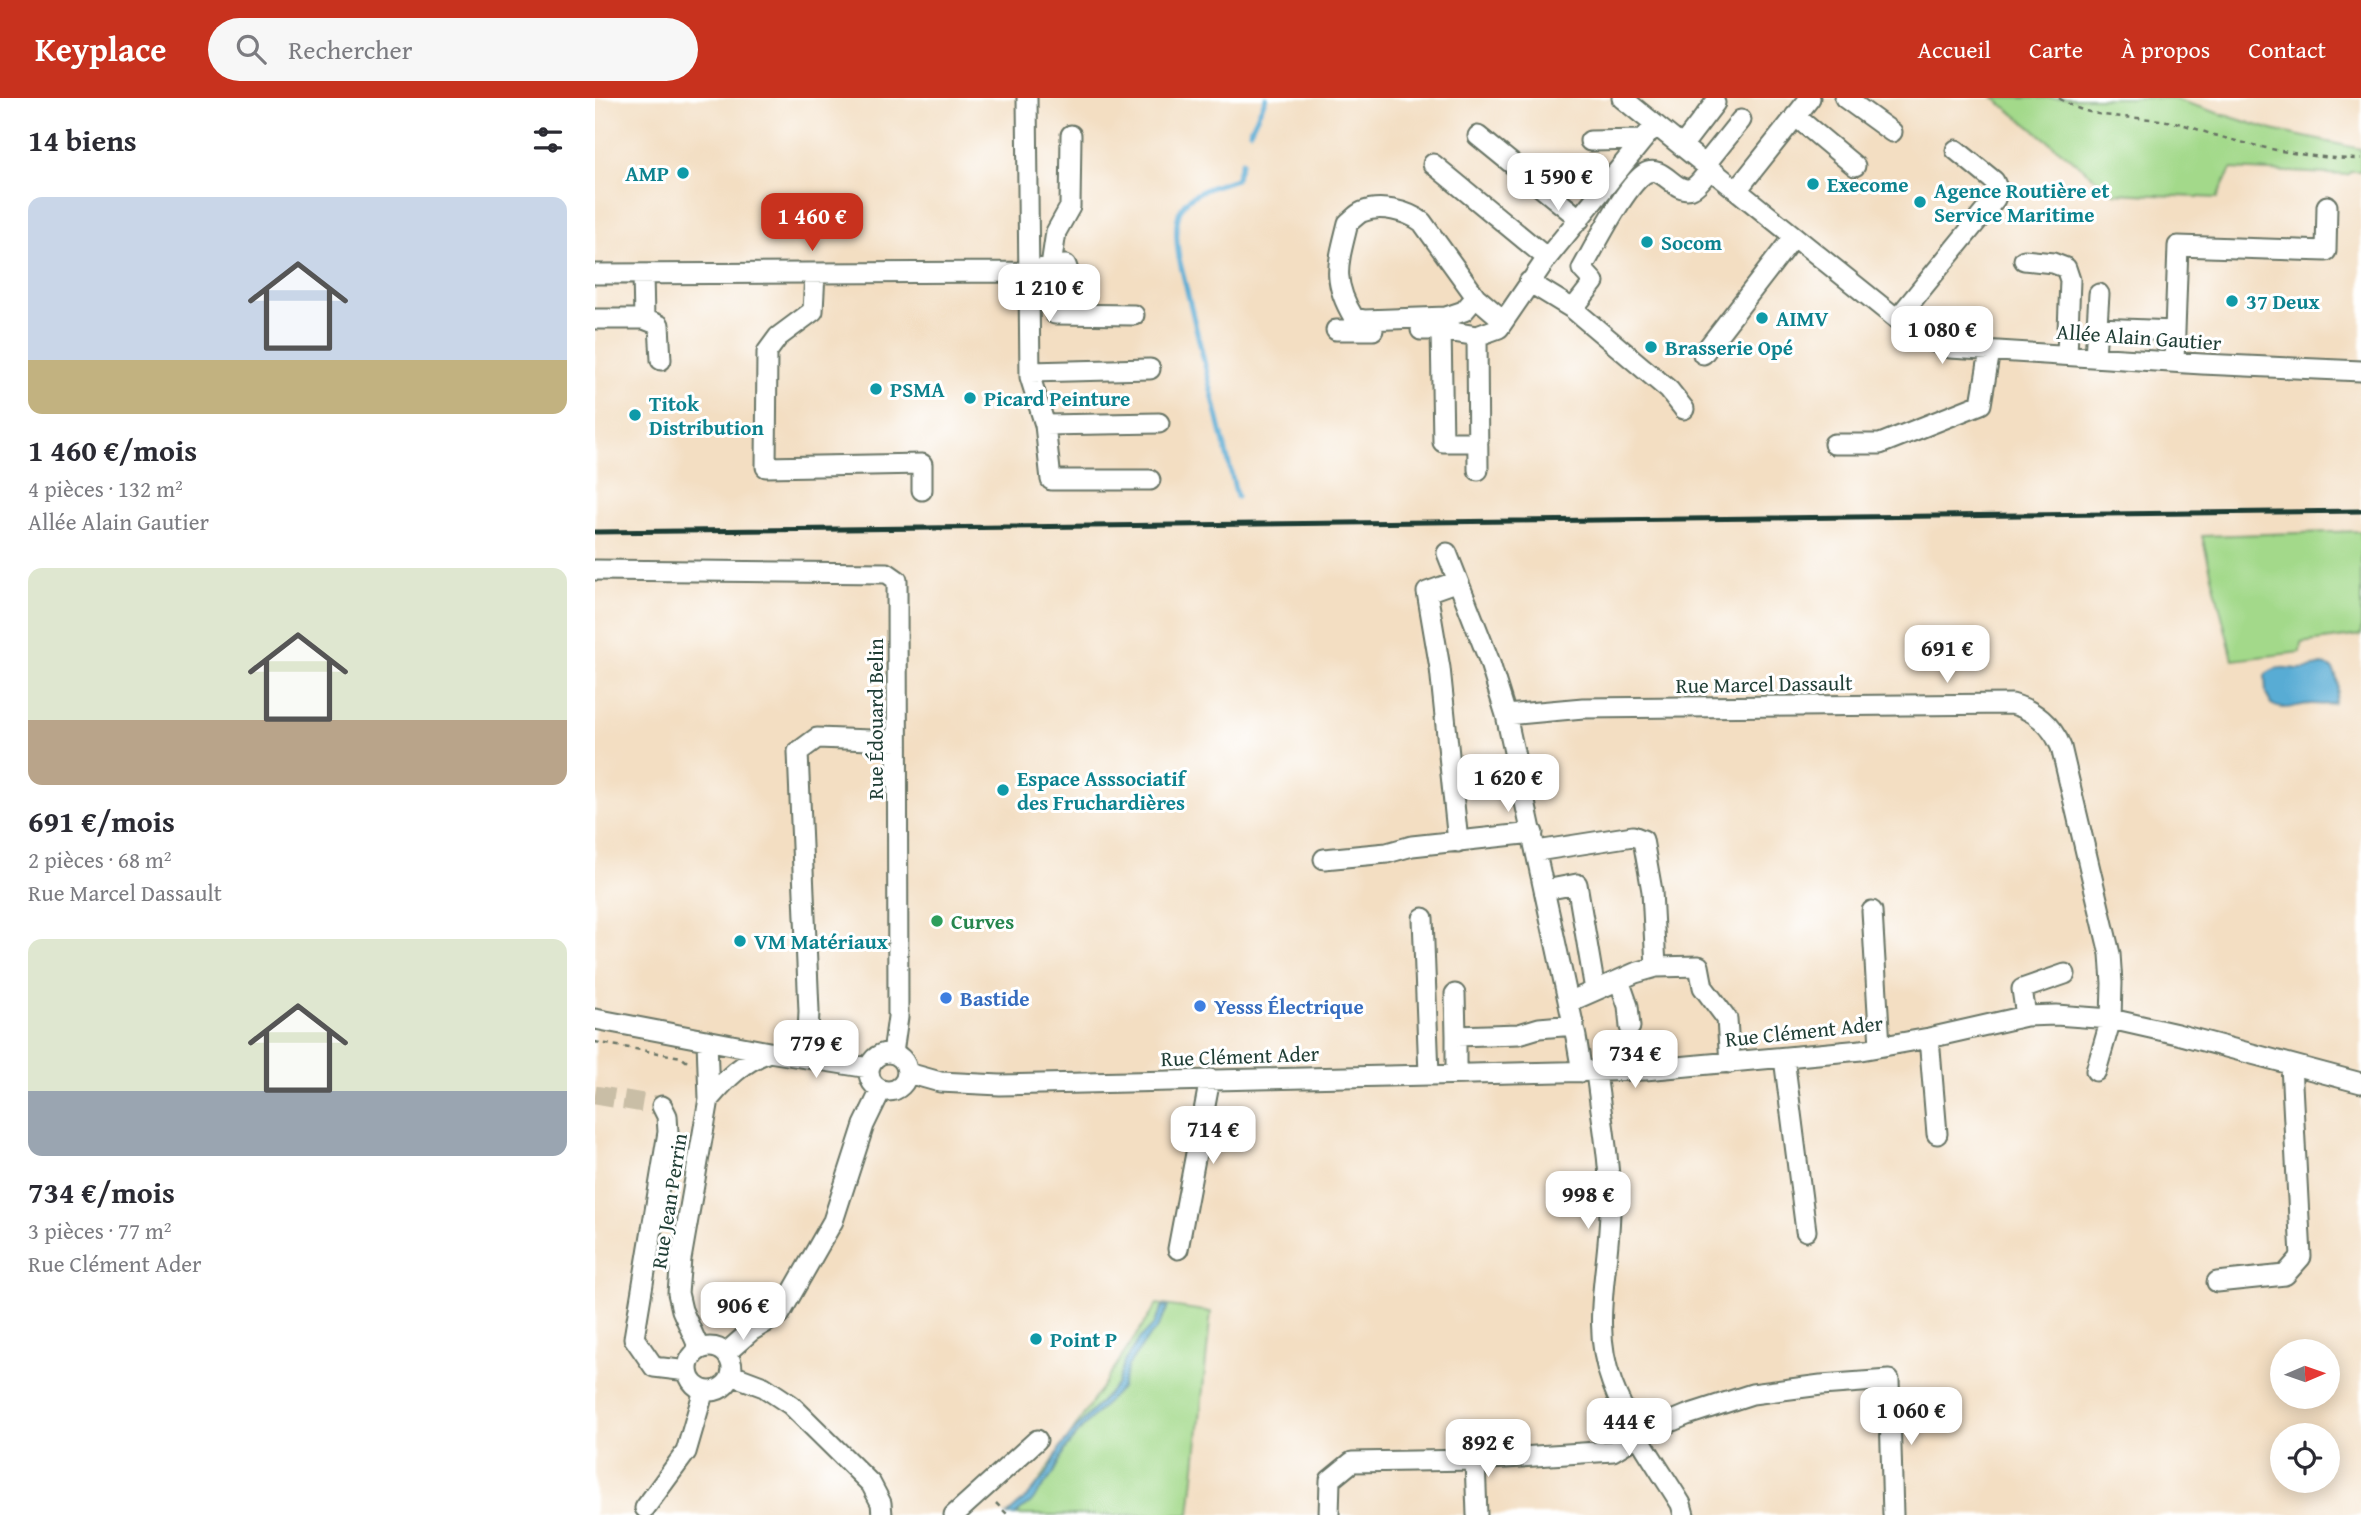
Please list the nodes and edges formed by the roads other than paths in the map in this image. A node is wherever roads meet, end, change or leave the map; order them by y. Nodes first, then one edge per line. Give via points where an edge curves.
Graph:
1 (1027, 98) edge
2 (1810, 98) edge
3 (1845, 98) edge
4 (1631, 101) edge
5 (1715, 103) dead end
6 (1795, 117) junction
7 (1741, 120) dead end
8 (1892, 132) dead end
9 (1649, 133) junction
10 (1071, 135) dead end
11 (1478, 135) dead end
12 (1590, 141) dead end
13 (1682, 146) junction
14 (1957, 150) dead end
15 (1433, 164) dead end
16 (1855, 166) dead end
17 (1708, 167) junction
18 (1737, 190) junction
19 (2327, 206) dead end
20 (1580, 219) junction
21 (1794, 236) junction
22 (1547, 258) junction
23 (2024, 260) dead end
24 (1051, 266) junction
25 (1029, 272) junction
26 (815, 273) junction
27 (595, 274) edge
28 (643, 274) junction
29 (1529, 282) junction
30 (2099, 295) dead end
31 (1476, 297) junction
32 (1573, 309) junction
33 (1055, 314) dead end
34 (1083, 314) junction
35 (1134, 314) dead end
36 (595, 319) edge
37 (644, 319) junction
38 (1897, 319) junction
39 (1501, 324) junction
40 (2097, 328) junction
41 (1336, 330) dead end
42 (1441, 330) junction
43 (2175, 331) junction
44 (1476, 335) junction
45 (1990, 351) junction
46 (1703, 354) dead end
47 (2067, 355) junction
48 (2095, 357) junction
49 (661, 360) dead end
50 (2174, 362) junction
51 (1150, 369) dead end
52 (2361, 371) edge
53 (1030, 374) junction
54 (1684, 408) dead end
55 (1159, 423) dead end
56 (1045, 425) junction
57 (1478, 442) junction
58 (1834, 444) dead end
59 (1478, 470) dead end
60 (1150, 480) dead end
61 (922, 490) dead end
62 (1447, 553) dead end
63 (595, 570) edge
64 (1458, 582) junction
65 (1506, 715) junction
66 (897, 741) junction
67 (1458, 842) junction
68 (1535, 842) junction
69 (1324, 859) dead end
70 (1545, 890) junction
71 (1872, 911) dead end
72 (1423, 918) dead end
73 (1656, 967) junction
74 (2065, 974) dead end
75 (1619, 980) junction
76 (1595, 990) junction
77 (1455, 994) dead end
78 (1569, 1002) junction
79 (2026, 1016) junction
80 (595, 1018) edge
81 (2111, 1019) junction
82 (1574, 1025) junction
83 (1630, 1027) dead end
84 (1456, 1036) junction
85 (1929, 1038) junction
86 (707, 1040) junction
87 (1880, 1046) junction
88 (769, 1052) junction
89 (893, 1053) junction
90 (807, 1058) junction
91 (1784, 1058) junction
92 (1730, 1063) junction
93 (2291, 1065) junction
94 (869, 1068) junction
95 (2096, 1071) dead end
96 (1589, 1072) junction
97 (908, 1073) junction
98 (1456, 1073) junction
99 (1429, 1074) junction
100 (1210, 1079) junction
101 (2361, 1083) edge
102 (881, 1090) junction
103 (709, 1099) junction
104 (662, 1106) dead end
105 (1937, 1134) dead end
106 (1806, 1231) dead end
107 (1178, 1250) dead end
108 (2217, 1282) dead end
109 (699, 1348) junction
110 (726, 1353) junction
111 (688, 1371) junction
112 (732, 1374) junction
113 (704, 1390) junction
114 (1639, 1435) junction
115 (1037, 1440) dead end
116 (1475, 1460) junction
117 (645, 1508) dead end
118 (882, 1515) edge
119 (954, 1515) edge
120 (1329, 1515) edge
121 (1477, 1515) edge
122 (1685, 1515) edge
123 (1893, 1515) edge

1 - 25 street
2 - 6 street
3 - 8 street
4 - 9 street, Allée Alain Gautier
5 - 13 street
6 - 16 street
6 - 18 street
7 - 17 street
9 - 12 street
9 - 13 street, Allée Alain Gautier
9 - 20 street
10 - 24 street via 1070,207 1055,232
11 - 20 street
13 - 17 street, Allée Alain Gautier
14 - 38 street via 1994,181 1995,199
15 - 22 street
17 - 18 street, Allée Alain Gautier
17 - 32 street via 1691,189 1683,189 1663,174 1643,175 1616,208 1582,269 1594,282
18 - 21 street, Allée Alain Gautier
19 - 43 street via 2326,251 2178,246
20 - 22 street
21 - 38 street, Allée Alain Gautier
21 - 46 street
22 - 29 street
23 - 47 street via 2066,268 2070,280
24 - 25 street
24 - 34 street via 1066,265
25 - 26 street
25 - 53 street
26 - 28 street
26 - 61 street via 813,311 778,337 767,352 766,467 922,464
27 - 28 street
28 - 37 street
29 - 32 street
29 - 39 street
30 - 40 street
31 - 31 street via 1422,222 1409,213 1362,211 1348,223 1338,277 1342,298 1354,318 1446,317 1464,312
31 - 39 street
32 - 54 street
33 - 34 street
34 - 35 street
36 - 37 street
37 - 49 street via 659,325
38 - 45 street, Allée Alain Gautier via 1922,337 1950,348
39 - 44 street
40 - 43 street
40 - 48 street
41 - 42 street
42 - 44 street
42 - 57 street via 1443,442
43 - 50 street
44 - 57 street
45 - 47 street, Allée Alain Gautier
45 - 58 street via 1981,404 1880,444
47 - 48 street, Allée Alain Gautier
48 - 50 street, Allée Alain Gautier
50 - 52 street, Allée Alain Gautier
51 - 53 street
53 - 56 street
55 - 56 street
56 - 60 street via 1051,480
57 - 59 street
62 - 64 street
63 - 66 street, Rue Édouard Belin via 887,573 897,580
64 - 65 street
64 - 67 street via 1427,592 1440,668
65 - 68 street
65 - 81 street, Rue Marcel Dassault via 1584,708 2024,707 2052,731 2063,757 2110,954
66 - 89 street, Rue Édouard Belin via 898,1017
66 - 90 street via 817,738 798,752
67 - 68 street
67 - 69 street
68 - 70 street
68 - 73 street via 1633,836 1643,840 1652,891
70 - 76 street via 1577,884
70 - 78 street
71 - 87 street
72 - 99 street
73 - 75 street
73 - 92 street via 1699,965 1703,986 1727,1019
74 - 79 street via 2022,989
75 - 76 street
75 - 83 street
76 - 78 street
77 - 84 street
78 - 82 street
79 - 81 street, Rue Clément Ader
79 - 85 street, Rue Clément Ader
80 - 86 street
81 - 93 street, Rue Clément Ader
81 - 95 street, Rue Marcel Dassault
82 - 84 street via 1519,1034
82 - 96 street
84 - 98 street
85 - 87 street, Rue Clément Ader
85 - 105 street
86 - 88 street
86 - 103 street, Rue Jean Perrin
87 - 91 street, Rue Clément Ader
88 - 90 street
88 - 103 street via 730,1074
89 - 94 street via 878,1055
89 - 97 street via 902,1058
90 - 94 street
91 - 92 street, Rue Clément Ader
91 - 106 street
92 - 96 street, Rue Clément Ader
93 - 101 street, Rue Clément Ader
93 - 108 street via 2301,1256 2285,1275
94 - 102 street via 871,1081
96 - 98 street, Rue Clément Ader
96 - 114 street via 1611,1205 1601,1292 1604,1344 1612,1383
97 - 100 street, Rue Clément Ader via 940,1082 1000,1085
97 - 102 street via 899,1088
98 - 99 street, Rue Clément Ader
99 - 100 street, Rue Clément Ader
100 - 107 street
102 - 110 street via 864,1125 833,1221 780,1314
103 - 109 street, Rue Jean Perrin via 678,1284 682,1310
104 - 111 street via 668,1132 634,1338 654,1367
109 - 110 street via 713,1346
109 - 111 street via 690,1358
110 - 112 street
111 - 113 street via 692,1383
112 - 113 street via 724,1386
112 - 118 street via 791,1405 871,1484
113 - 117 street via 686,1452
114 - 116 street via 1613,1451
114 - 122 street
114 - 123 street via 1752,1394 1889,1380
115 - 119 street
116 - 120 street via 1352,1462 1330,1480
116 - 121 street

